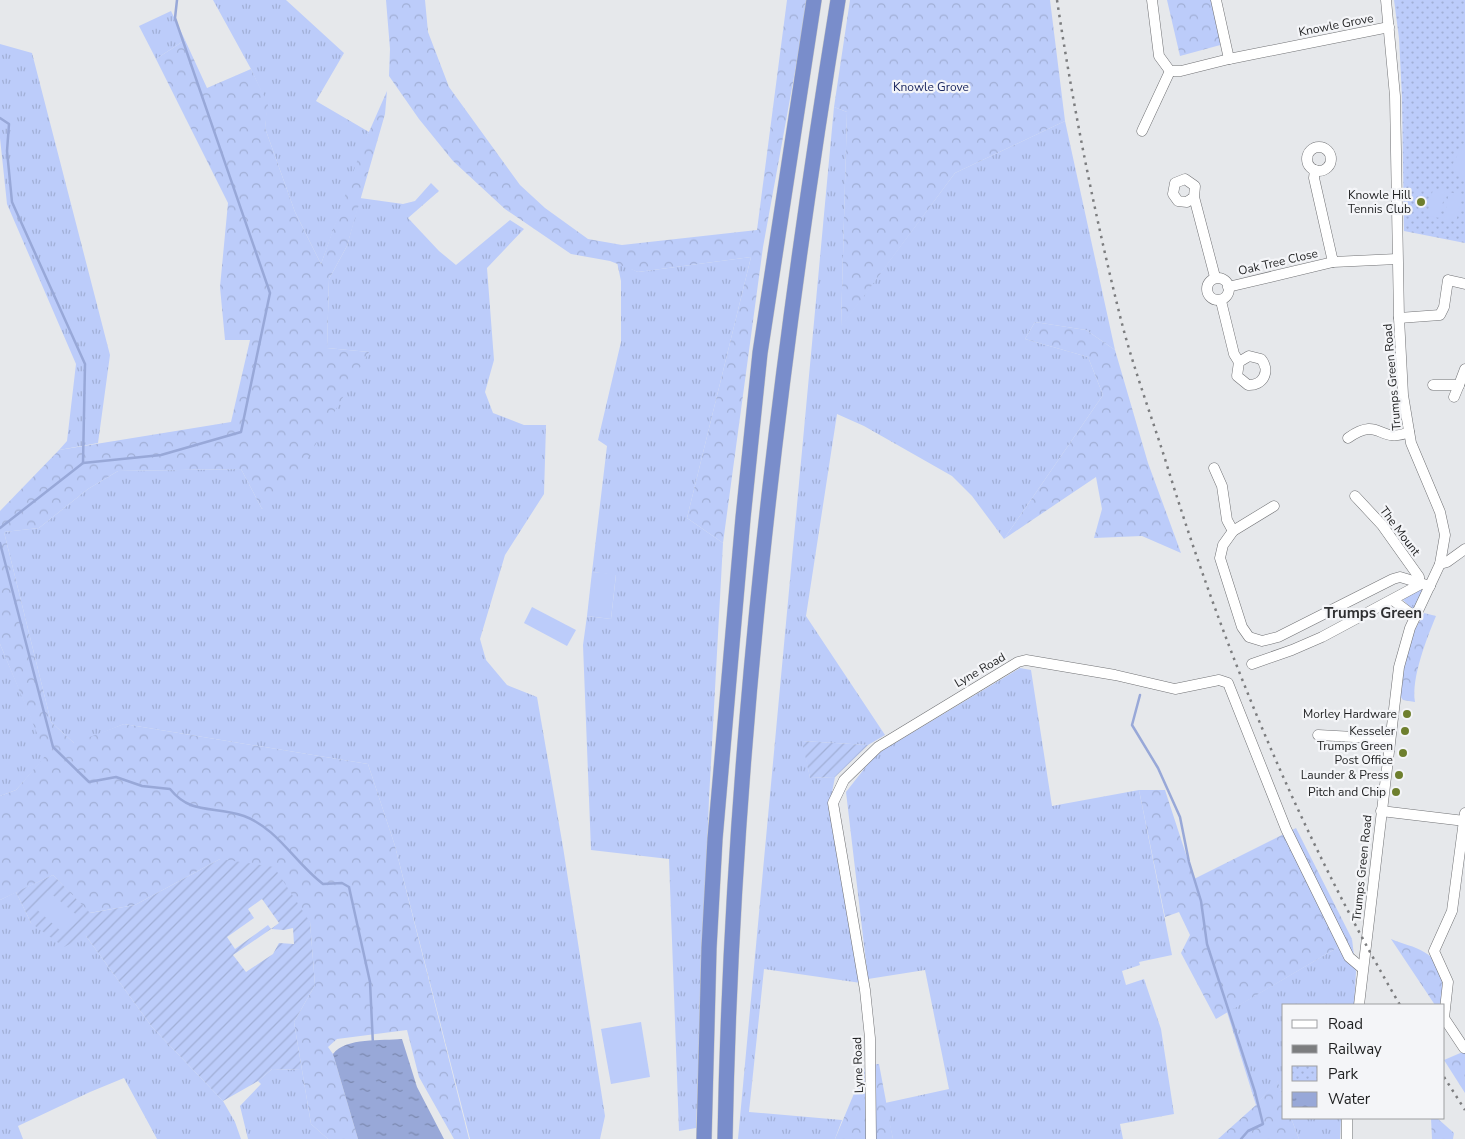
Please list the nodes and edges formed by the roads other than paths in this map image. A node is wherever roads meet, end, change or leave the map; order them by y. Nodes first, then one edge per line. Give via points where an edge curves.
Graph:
1 (814, 0) edge
2 (838, 0) edge
3 (1152, 0) edge
4 (1216, 0) edge
5 (1386, 0) edge
6 (1389, 27) junction
7 (1230, 59) junction
8 (1170, 71) junction
9 (1142, 131) dead end
10 (1315, 170) dead end
11 (1194, 197) dead end
12 (1398, 259) junction
13 (1333, 262) junction
14 (1215, 277) junction
15 (1465, 284) edge
16 (1228, 287) junction
17 (1221, 301) junction
18 (1399, 318) junction
19 (1239, 362) dead end
20 (1465, 369) edge
21 (1433, 385) dead end
22 (1458, 385) junction
23 (1454, 397) dead end
24 (1409, 432) junction
25 (1348, 438) dead end
26 (1214, 468) dead end
27 (1356, 496) dead end
28 (1274, 506) dead end
29 (1233, 531) junction
30 (1465, 549) edge
31 (1440, 564) junction
32 (1420, 584) junction
33 (1430, 586) junction
34 (1394, 601) junction
35 (1415, 617) junction
36 (1252, 664) dead end
37 (1318, 735) dead end
38 (1390, 739) junction
39 (1381, 811) junction
40 (1465, 819) edge
41 (1362, 968) junction
42 (1359, 1004) edge
43 (1445, 1009) edge
44 (1445, 1020) edge
45 (1464, 1048) edge
46 (1347, 1119) edge
47 (704, 1139) edge
48 (725, 1139) edge
49 (871, 1139) edge
50 (1347, 1139) edge

1 - 47 highway via 760,353 743,518 709,948
2 - 48 highway via 783,375 758,606 731,927
3 - 8 street via 1159,56
4 - 7 street
5 - 6 street, Trumps Green Road
6 - 7 street, Knowle Grove
6 - 12 street, Trumps Green Road via 1395,96
7 - 8 street, Knowle Grove
8 - 9 street
10 - 13 street, Oak Tree Close via 1314,178
11 - 14 street
12 - 13 street, Oak Tree Close
12 - 18 street, Trumps Green Road
13 - 16 street, Oak Tree Close
14 - 16 street, Oak Tree Close via 1223,279
14 - 17 street via 1209,283 1209,291 1215,300
15 - 18 street via 1444,280 1444,307 1440,315
16 - 17 street, Oak Tree Close via 1227,295
17 - 19 street via 1234,354
18 - 24 street, Trumps Green Road via 1403,395
20 - 22 street
21 - 22 street
22 - 23 street
24 - 25 street via 1391,436 1366,428
24 - 31 street, Trumps Green Road via 1415,455 1440,512 1445,535
26 - 29 street via 1222,486 1227,520
27 - 32 street, The Mount via 1382,525 1419,577
28 - 29 street
29 - 32 street via 1223,545 1220,558 1242,627 1253,640 1278,637 1394,578
30 - 31 street
31 - 33 street, Trumps Green Road
32 - 33 street
32 - 34 street
33 - 35 street, Trumps Green Road
34 - 35 street
34 - 36 street via 1301,647
35 - 38 street, Trumps Green Road via 1399,667
37 - 38 street
38 - 39 street, Trumps Green Road
39 - 40 street
39 - 41 street, Trumps Green Road
40 - 43 street via 1452,911 1434,951 1448,982
41 - 42 street, Trumps Green Road
41 - 49 street, Lyne Road via 1349,957 1286,829 1228,683 1219,680 1175,689 1115,675 1026,660 1018,662 878,747 844,780 833,803 865,990 870,1038
44 - 45 street
46 - 50 street

